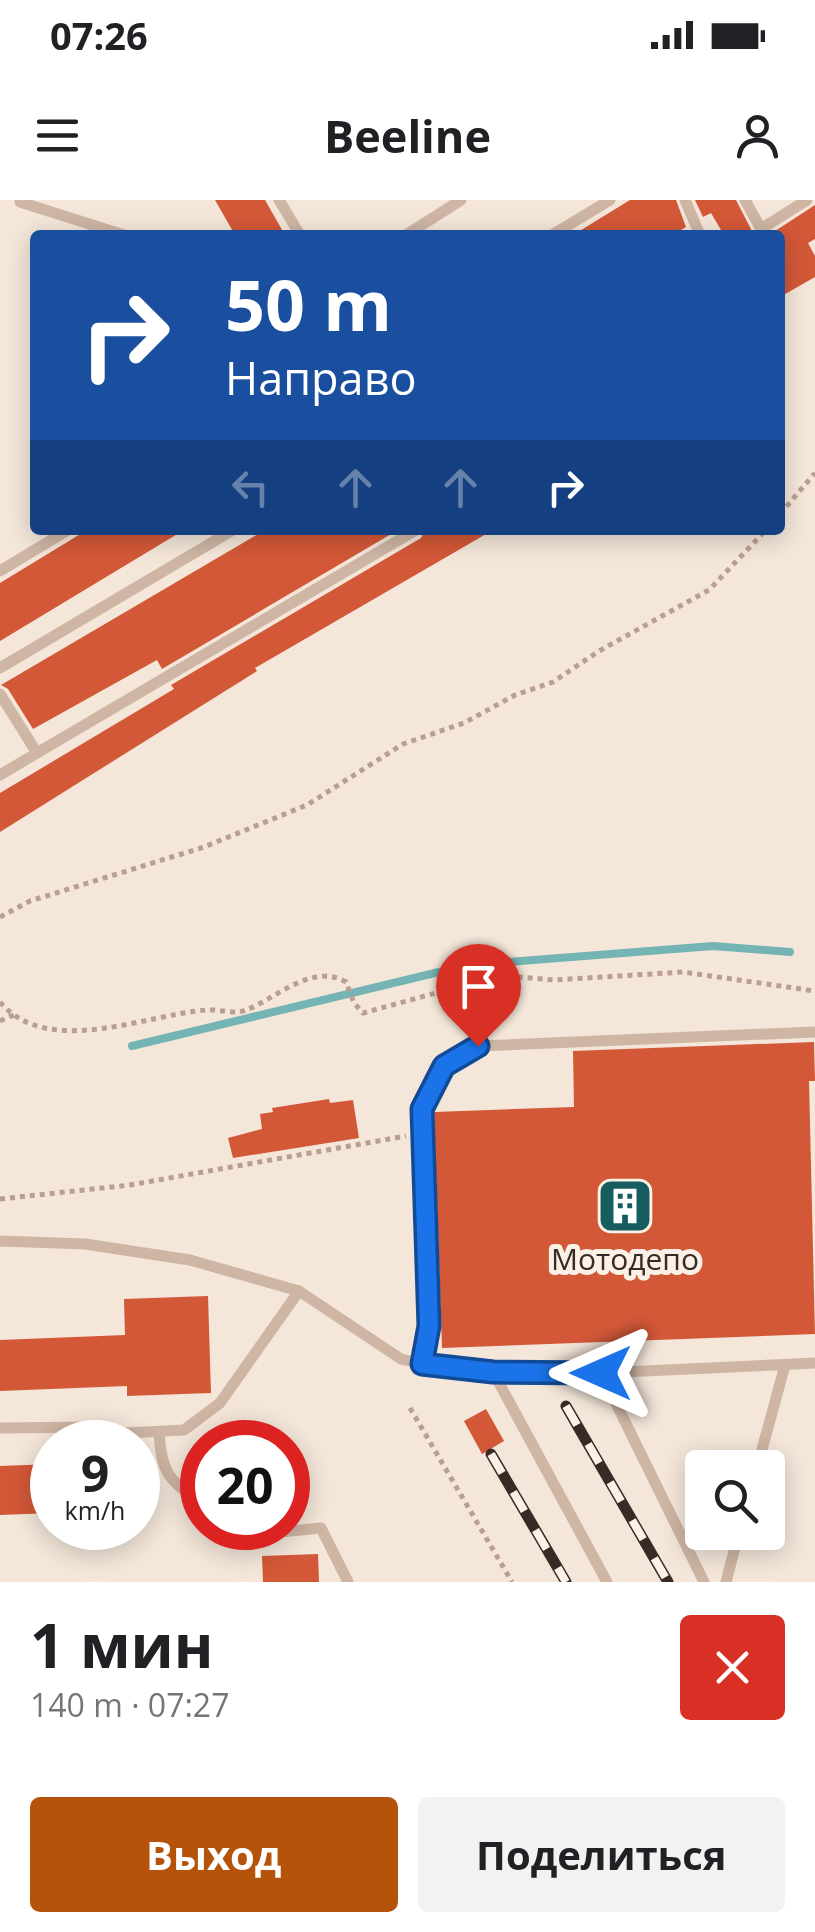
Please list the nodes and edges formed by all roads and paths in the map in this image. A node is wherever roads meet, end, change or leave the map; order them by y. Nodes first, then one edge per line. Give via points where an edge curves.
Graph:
1 (279, 200) edge
2 (461, 200) edge
3 (610, 200) edge
4 (684, 200) edge
5 (744, 200) edge
6 (807, 200) edge
7 (20, 202) edge
8 (108, 230) edge
9 (297, 230) edge
10 (414, 230) edge
11 (560, 230) edge
12 (698, 230) edge
13 (815, 473) edge
14 (785, 508) edge
15 (60, 535) edge
16 (225, 535) edge
17 (408, 535) edge
18 (761, 535) edge
19 (0, 571) edge
20 (0, 668) edge
21 (0, 694) edge
22 (37, 753) junction
23 (0, 775) edge
24 (0, 917) edge
25 (815, 991) edge
26 (0, 1002) edge
27 (14, 1015) junction
28 (0, 1022) edge
29 (815, 1032) edge
30 (424, 1134) junction
31 (0, 1199) edge
32 (0, 1241) edge
33 (300, 1290) junction
34 (815, 1363) edge
35 (422, 1364) junction
36 (785, 1364) junction
37 (493, 1372) junction
38 (601, 1373) junction
39 (410, 1408) dead end
40 (30, 1427) edge
41 (0, 1428) edge
42 (160, 1433) edge
43 (160, 1448) edge
44 (762, 1450) edge
45 (180, 1488) edge
46 (310, 1529) edge
47 (734, 1550) edge
48 (348, 1582) edge
49 (512, 1582) edge
50 (607, 1582) edge
51 (704, 1582) edge
52 (726, 1582) edge

1 - 9 lane
2 - 10 lane
3 - 11 lane
4 - 12 lane
5 - 6 lane via 762,228
7 - 8 lane
13 - 14 path
15 - 19 lane
16 - 20 lane
17 - 22 lane
18 - 24 path via 708,590 553,682 404,744 307,805
21 - 22 lane
22 - 23 lane
25 - 27 path via 683,972 519,977 363,1013 339,978 312,979 242,1012 208,1010 115,1027 52,1031
26 - 27 path
27 - 28 path
29 - 30 lane via 478,1046 444,1066 434,1081 422,1109
30 - 31 path via 130,1186
30 - 35 lane via 429,1326
32 - 33 lane via 85,1244 190,1260
33 - 35 lane via 401,1359
33 - 42 lane via 220,1403 184,1430
34 - 36 lane
35 - 37 lane
36 - 38 lane
36 - 44 lane
37 - 38 lane
37 - 50 lane
38 - 51 lane
39 - 49 path
40 - 41 lane
43 - 45 lane via 163,1470
46 - 48 lane via 321,1528
47 - 52 lane

